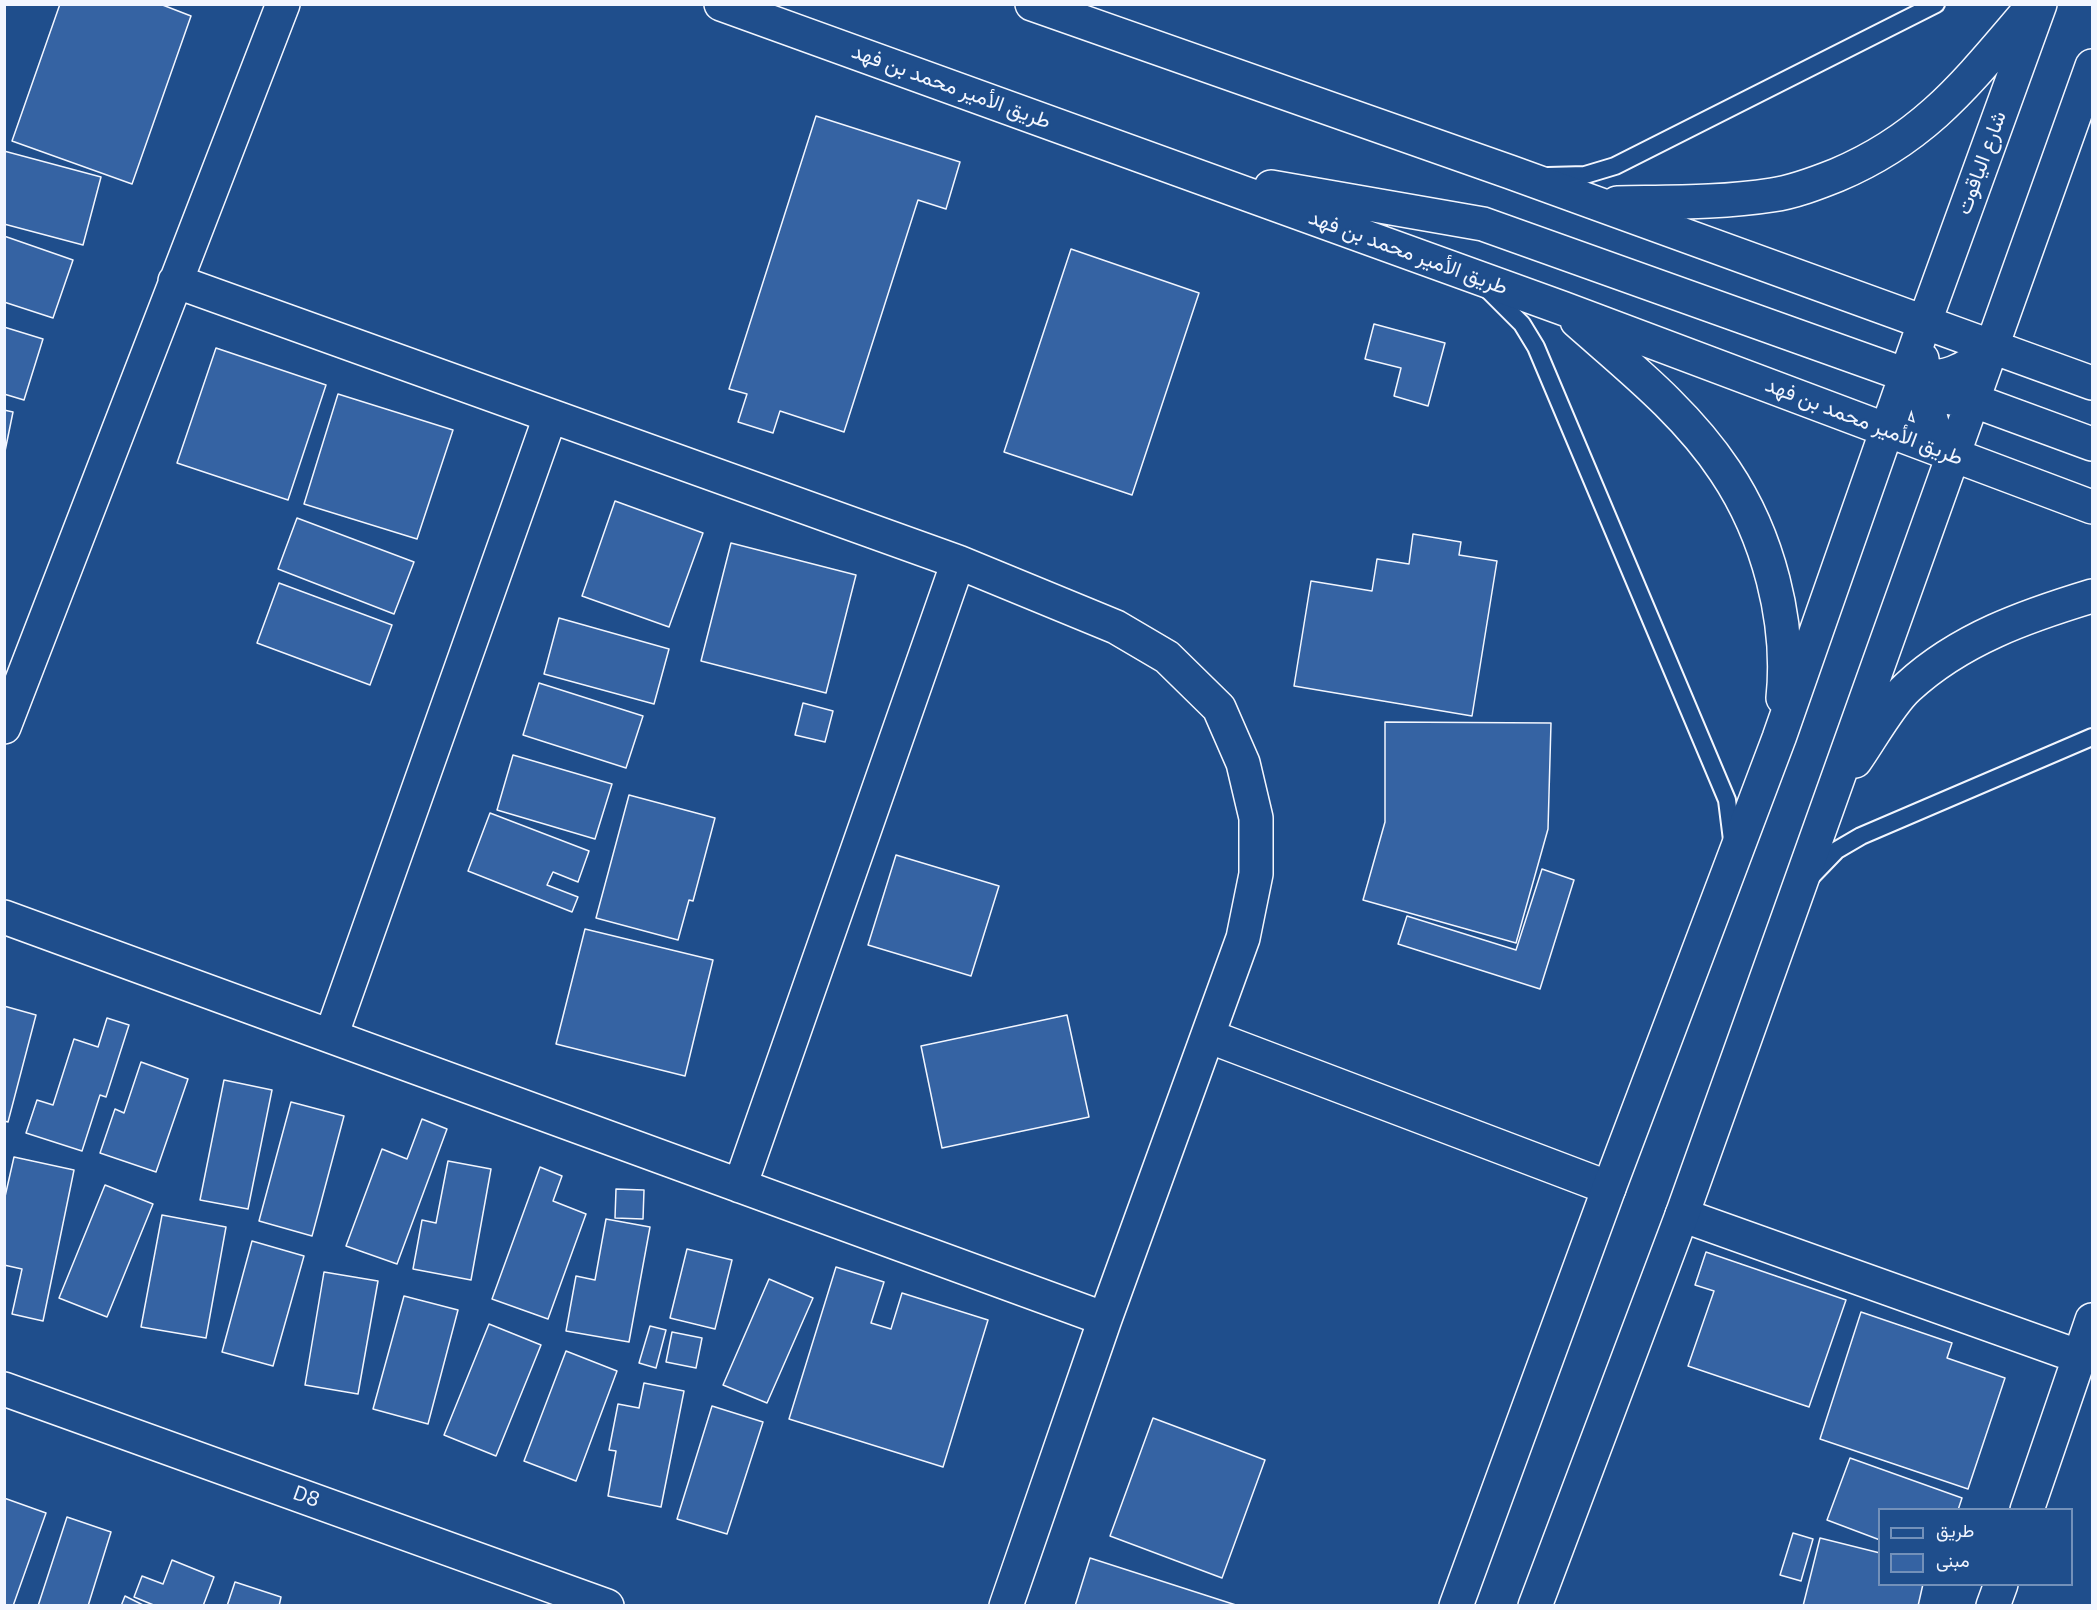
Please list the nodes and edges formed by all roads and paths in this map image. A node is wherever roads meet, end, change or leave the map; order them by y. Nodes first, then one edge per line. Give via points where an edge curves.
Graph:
1 (284, 4) edge
2 (721, 4) edge
3 (1032, 4) edge
4 (1936, 4) edge
5 (2034, 4) edge
6 (2040, 4) edge
7 (2092, 66) edge
8 (1185, 172) junction
9 (1510, 172) junction
10 (1599, 204) junction
11 (1472, 276) junction
12 (175, 281) junction
13 (1562, 308) junction
14 (1925, 321) junction
15 (1991, 346) junction
16 (2092, 383) edge
17 (1937, 388) junction
18 (550, 417) junction
19 (1886, 431) junction
20 (2092, 444) edge
21 (1953, 456) junction
22 (2092, 507) edge
23 (957, 562) junction
24 (2092, 597) edge
25 (4, 728) edge
26 (2092, 737) edge
27 (1779, 738) junction
28 (1831, 794) junction
29 (1727, 877) junction
30 (1792, 901) junction
31 (4, 917) edge
32 (331, 1036) junction
33 (1208, 1036) junction
34 (740, 1186) junction
35 (1609, 1188) junction
36 (1682, 1215) junction
37 (1105, 1319) junction
38 (2092, 1320) edge
39 (2080, 1357) junction
40 (4, 1389) edge
41 (2027, 1508) edge
42 (2000, 1586) edge
43 (607, 1605) edge
44 (1006, 1605) edge
45 (1456, 1605) edge
46 (1535, 1605) edge
47 (1993, 1605) edge

1 - 12 street
2 - 8 street, طريق الأمير محمد بن فهد
3 - 9 street
4 - 9 lane via 1616,166 1585,175
5 - 10 street via 1942,109 1905,139 1863,164 1774,195 1721,201
6 - 14 street, شارع الياقوت
7 - 15 street
8 - 11 street, طريق الأمير محمد بن فهد
8 - 17 street via 1483,224
9 - 10 street
10 - 14 street
11 - 13 street, طريق الأمير محمد بن فهد
11 - 29 lane via 1522,324 1541,358 1727,800 1732,842
12 - 18 street
12 - 25 street
13 - 19 street, طريق الأمير محمد بن فهد
13 - 27 street via 1659,394 1692,429 1725,471 1750,517 1780,613 1786,670
14 - 15 street
14 - 17 street, شارع الياقوت
15 - 16 street
15 - 17 street via 1977,361
17 - 19 street
17 - 20 street
17 - 21 street
17 - 21 street via 1937,442
18 - 23 street
18 - 32 street
19 - 21 street, طريق الأمير محمد بن فهد
19 - 27 street
21 - 22 street, طريق الأمير محمد بن فهد
21 - 28 street
23 - 33 street via 1116,627 1167,657 1219,708 1243,763 1253,807 1256,874 1243,938
23 - 34 street
24 - 28 street via 1992,631 1951,654 1907,688
26 - 30 lane via 1837,849
27 - 29 street
28 - 30 street
29 - 35 street
30 - 36 street
31 - 32 street
32 - 34 street
33 - 35 street
33 - 37 street
34 - 37 street
35 - 45 street
36 - 39 street
36 - 46 street
37 - 44 street
38 - 39 street
39 - 41 street
40 - 43 street, D8
42 - 47 street

